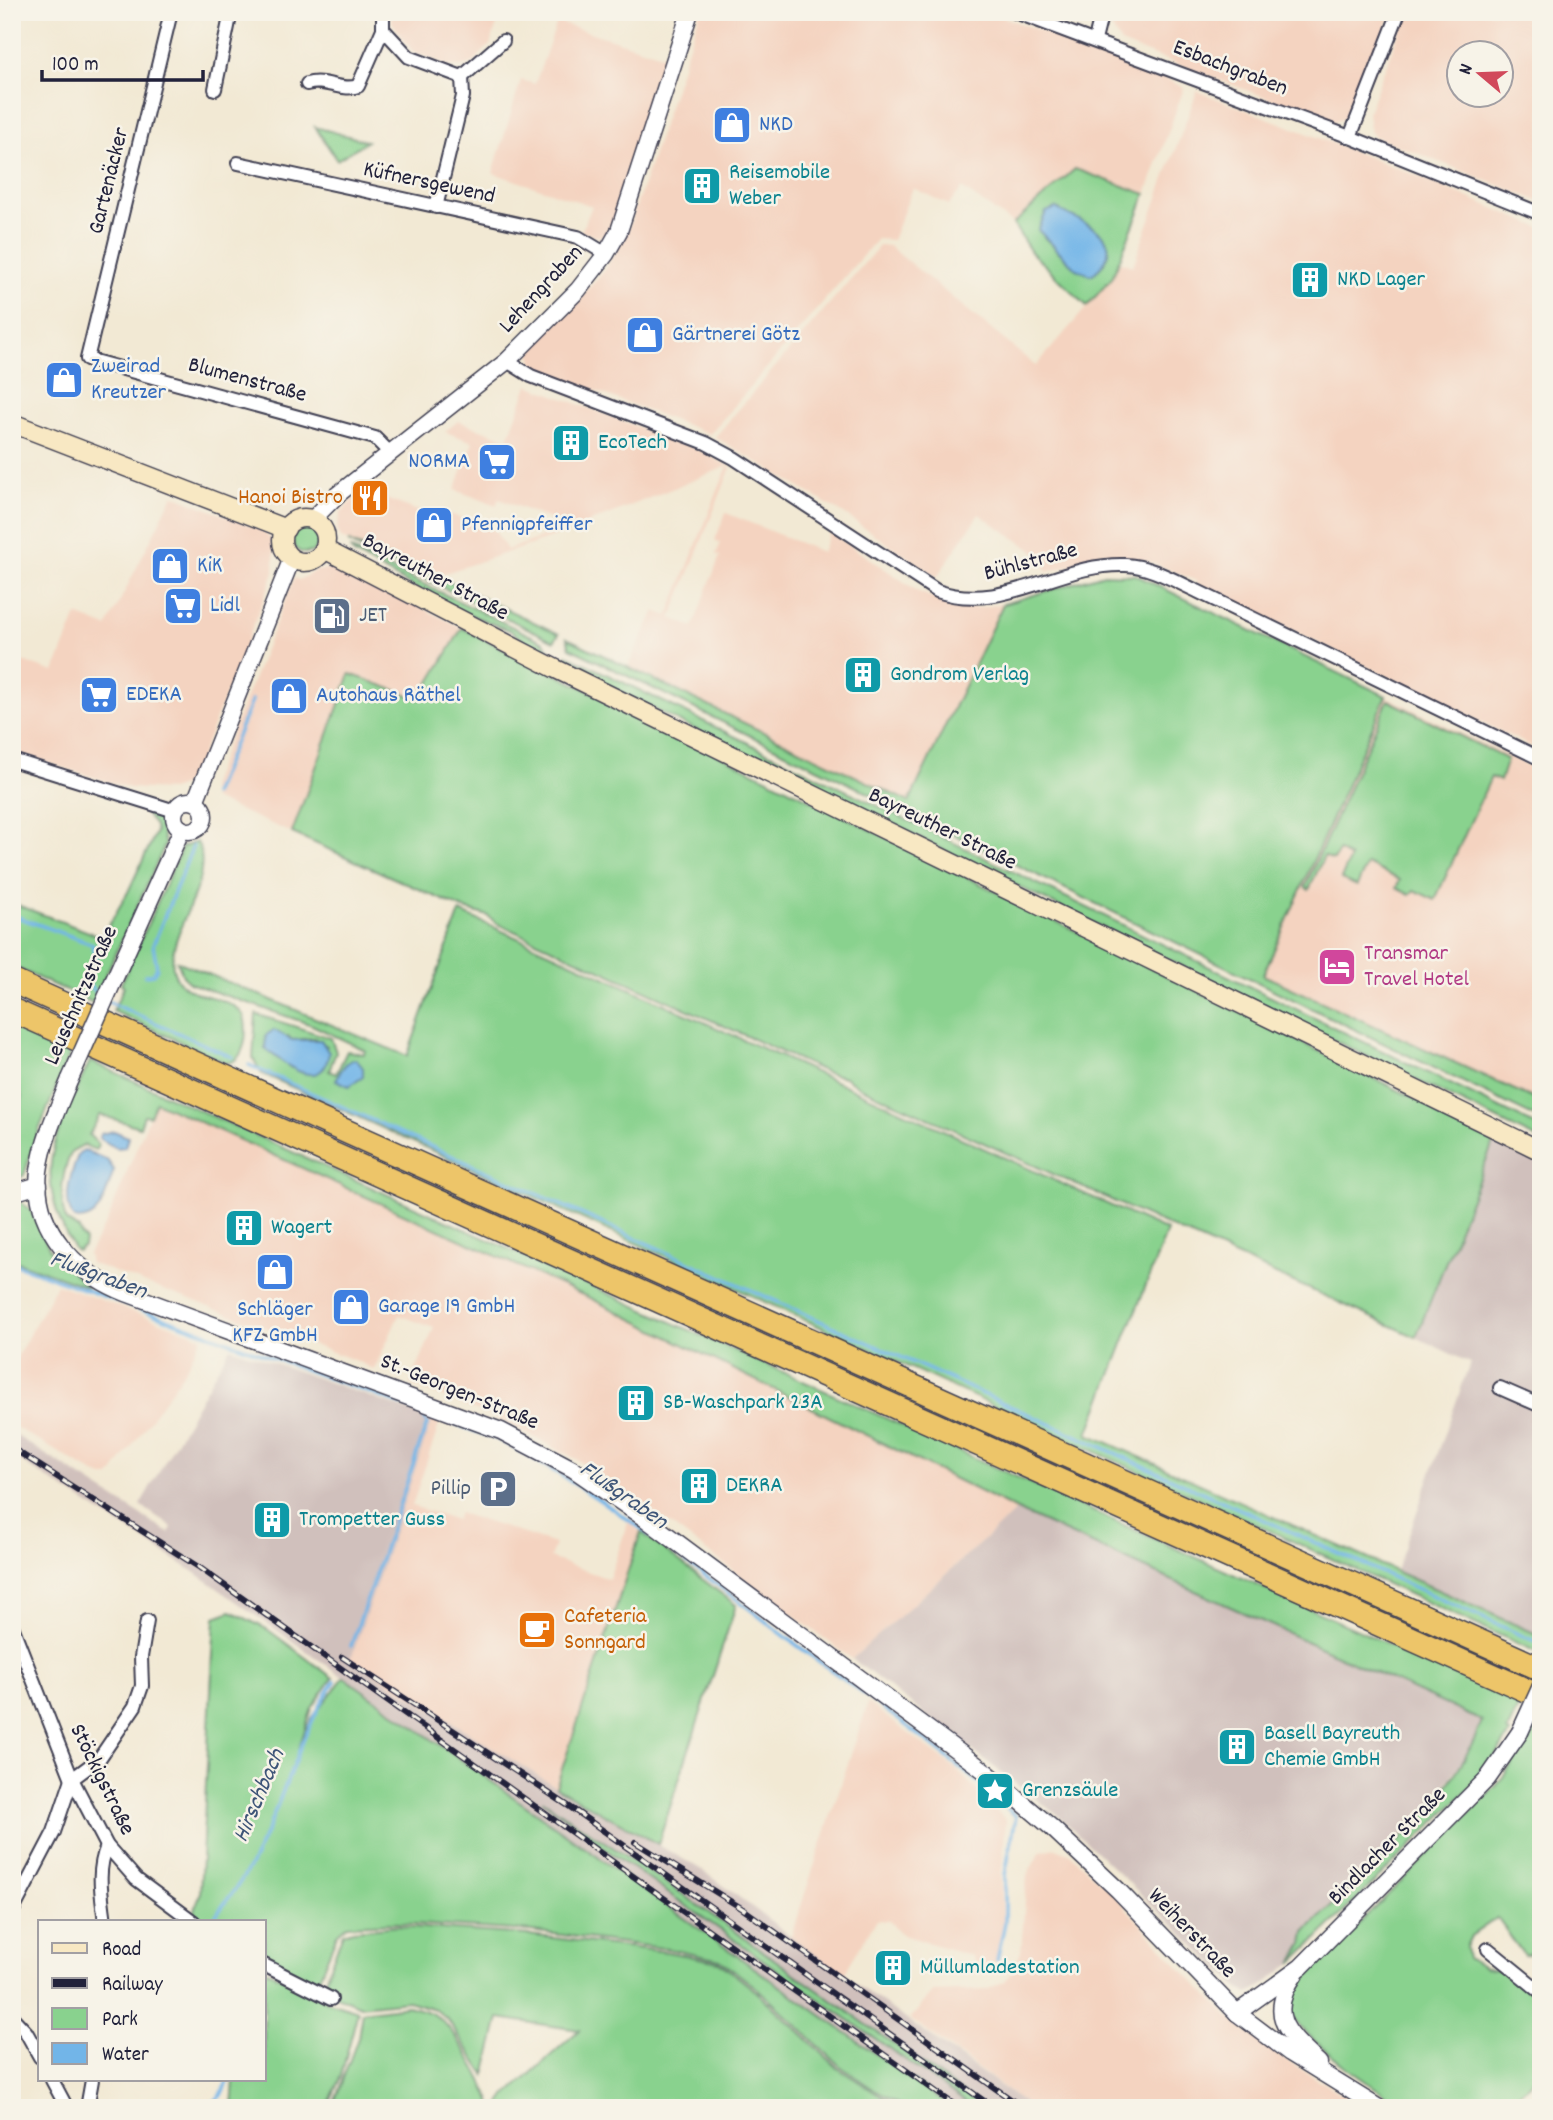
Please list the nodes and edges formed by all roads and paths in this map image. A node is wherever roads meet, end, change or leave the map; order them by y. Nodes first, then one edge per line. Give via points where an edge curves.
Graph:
1 (171, 12) edge
2 (231, 12) edge
3 (383, 12) edge
4 (690, 12) edge
5 (1015, 12) edge
6 (1102, 12) edge
7 (1399, 12) edge
8 (383, 29) junction
9 (1094, 40) junction
10 (503, 41) dead end
11 (462, 77) junction
12 (307, 84) dead end
13 (215, 89) dead end
14 (1350, 137) junction
15 (238, 163) dead end
16 (436, 206) junction
17 (1541, 214) edge
18 (606, 254) junction
19 (87, 359) joint
20 (507, 360) junction
21 (12, 423) edge
22 (390, 453) junction
23 (312, 520) junction
24 (286, 529) junction
25 (324, 548) junction
26 (292, 558) junction
27 (1541, 758) edge
28 (12, 760) edge
29 (194, 802) junction
30 (175, 811) junction
31 (182, 829) junction
32 (12, 981) edge
33 (12, 1010) edge
34 (1541, 1151) edge
35 (39, 1185) junction
36 (12, 1193) edge
37 (1500, 1388) dead end
38 (1541, 1406) edge
39 (147, 1621) dead end
40 (12, 1626) edge
41 (1541, 1669) edge
42 (1541, 1686) edge
43 (1541, 1698) edge
44 (986, 1772) joint
45 (72, 1779) junction
46 (107, 1846) junction
47 (12, 1912) edge
48 (105, 1920) edge
49 (191, 1920) edge
50 (1488, 1950) dead end
51 (266, 1966) edge
52 (1301, 1966) junction
53 (1541, 1992) edge
54 (331, 1999) dead end
55 (1237, 2013) junction
56 (12, 2017) edge
57 (38, 2053) edge
58 (53, 2082) edge
59 (92, 2082) edge
60 (1344, 2087) junction
61 (67, 2108) edge
62 (87, 2108) edge
63 (1379, 2108) edge

1 - 19 street, Gartenäcker
2 - 13 street
3 - 8 street
4 - 18 street, Lehengraben via 619,231
5 - 9 street, Esbachgraben
6 - 9 street
7 - 14 street
8 - 11 street via 409,57
8 - 12 street via 358,86 317,80
9 - 14 street, Esbachgraben
10 - 11 street
11 - 16 street via 463,96
14 - 17 street, Esbachgraben
15 - 16 street, Küfnersgewend
16 - 18 street, Küfnersgewend via 578,237
18 - 20 street, Lehengraben via 578,290
19 - 22 street, Blumenstraße via 375,438
20 - 22 street, Lehengraben
20 - 27 street, Bühlstraße via 531,376 725,453 937,591 964,598 991,597 1102,566 1146,569
21 - 24 main road
22 - 23 street, Lehengraben
23 - 24 main road via 300,519
23 - 25 main road via 323,528
24 - 26 main road via 283,541
25 - 26 main road via 313,560
25 - 34 main road, Bayreuther Straße via 556,669
26 - 29 street, Leuschnitzstraße
28 - 30 street
29 - 30 street via 183,801
29 - 31 street, Leuschnitzstraße via 204,811 202,824 194,830
30 - 31 street
31 - 35 street, Leuschnitzstraße, bridge via 70,1079 44,1150
32 - 41 highway
33 - 43 highway
35 - 36 street
35 - 44 street, St.-Georgen-Straße via 61,1247 91,1276 126,1293 501,1430 564,1464 647,1520
37 - 38 street
39 - 45 street via 142,1686 135,1706 99,1759
40 - 45 street, Stöckigstraße
42 - 52 street, Bindlacher Straße, bridge via 1503,1760
44 - 55 street, Weiherstraße via 1118,1891
45 - 46 street, Stöckigstraße
45 - 47 street via 54,1832
46 - 48 street via 99,1876
46 - 49 street, Stöckigstraße via 136,1879
50 - 53 street
51 - 54 street
52 - 55 street, Bindlacher Straße
52 - 60 street via 1281,1998 1284,2027
55 - 60 street, Weiherstraße
56 - 57 street
58 - 61 street
59 - 62 street
60 - 63 street, Weiherstraße

